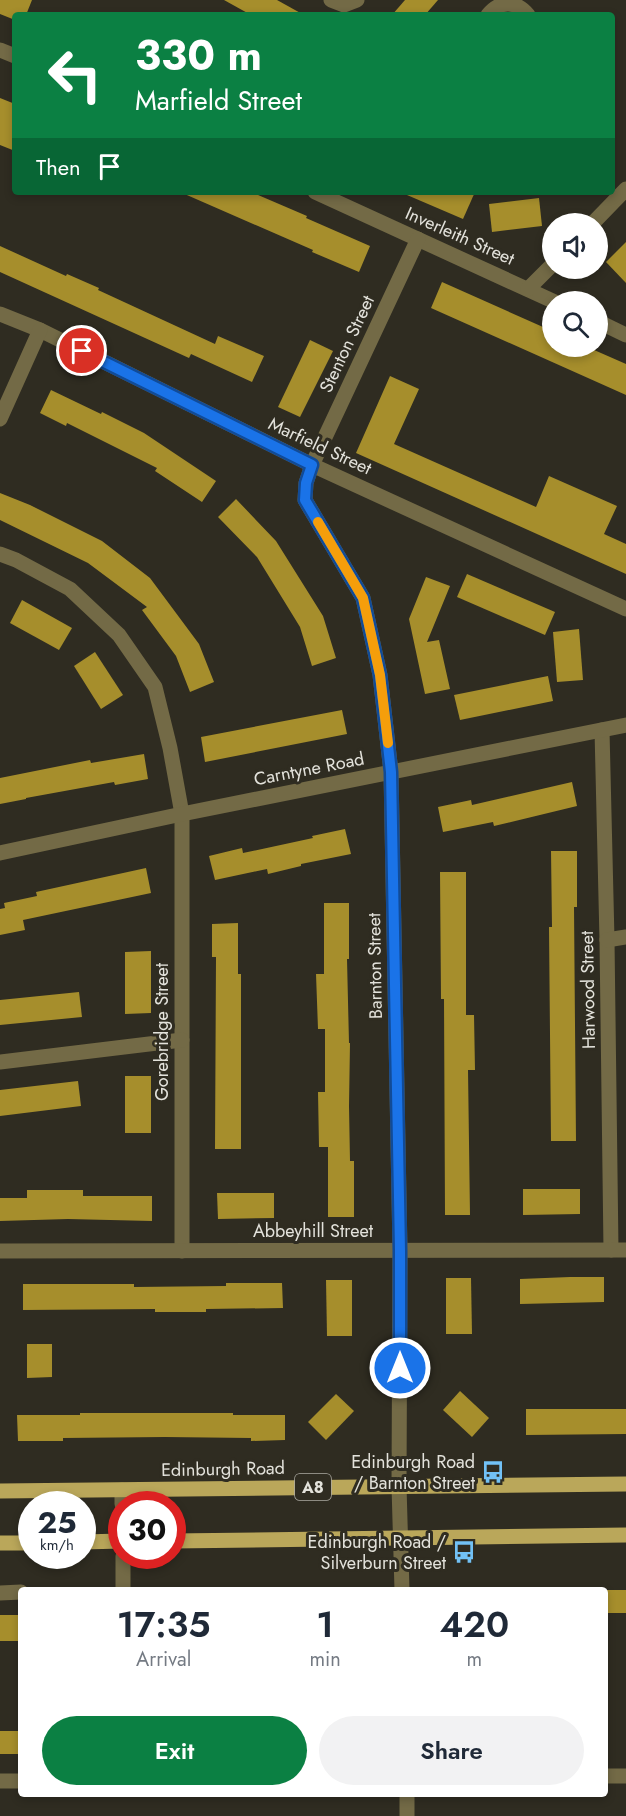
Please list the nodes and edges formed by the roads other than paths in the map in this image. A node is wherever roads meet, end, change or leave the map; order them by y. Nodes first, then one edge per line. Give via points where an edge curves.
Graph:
1 (331, 0) edge
2 (357, 0) edge
3 (502, 2) edge
4 (491, 12) edge
5 (524, 12) edge
6 (626, 189) edge
7 (322, 195) edge
8 (603, 213) edge
9 (418, 239) junction
10 (542, 275) edge
11 (528, 289) junction
12 (542, 296) edge
13 (0, 314) edge
14 (608, 326) edge
15 (40, 330) junction
16 (626, 335) edge
17 (0, 419) edge
18 (312, 465) junction
19 (0, 554) edge
20 (626, 609) edge
21 (626, 725) edge
22 (602, 730) junction
23 (391, 772) junction
24 (182, 814) junction
25 (0, 853) edge
26 (626, 937) edge
27 (607, 940) junction
28 (182, 1040) junction
29 (0, 1062) edge
30 (400, 1250) junction
31 (618, 1250) edge
32 (0, 1251) edge
33 (182, 1251) junction
34 (626, 1484) edge
35 (399, 1486) junction
36 (0, 1491) edge
37 (186, 1494) edge
38 (108, 1496) edge
39 (626, 1535) edge
40 (400, 1537) junction
41 (186, 1541) edge
42 (0, 1543) edge
43 (18, 1543) edge
44 (123, 1569) edge
45 (123, 1587) edge
46 (402, 1587) edge
47 (18, 1592) edge
48 (0, 1593) edge
49 (608, 1776) edge
50 (626, 1776) edge
51 (0, 1781) edge
52 (18, 1781) edge
53 (407, 1797) edge
54 (407, 1816) edge

1 - 2 street via 344,5
3 - 4 street
3 - 5 street
6 - 8 street
7 - 9 street, Inverleith Street
9 - 11 street, Inverleith Street
9 - 18 street, Stenton Street
10 - 11 street
11 - 12 street, Inverleith Street
13 - 15 street, Marfield Street
14 - 16 street
15 - 17 street
15 - 18 street, Marfield Street
18 - 20 street, Marfield Street
18 - 23 street, Barnton Street via 305,500 363,598 380,675
19 - 24 street, Gorebridge Street via 70,589 119,635 155,687
21 - 22 street, Carntyne Road
22 - 23 street, Carntyne Road
22 - 27 street, Harwood Street
23 - 24 street, Carntyne Road
23 - 30 street, Barnton Street
24 - 25 street, Carntyne Road
24 - 28 street, Gorebridge Street
26 - 27 street
27 - 31 street, Harwood Street
28 - 29 street
28 - 33 street, Gorebridge Street
30 - 31 street, Abbeyhill Street
30 - 33 street, Abbeyhill Street
30 - 35 street, Barnton Street
32 - 33 street, Abbeyhill Street
34 - 35 main road, Edinburgh Road / A8
35 - 37 main road, Edinburgh Road / A8
35 - 40 street, Barnton Street
36 - 38 main road, Edinburgh Road / A8
39 - 40 main road
40 - 41 main road
40 - 46 street, Barnton Street
42 - 43 main road
44 - 45 street
47 - 48 street
49 - 50 street
51 - 52 street
53 - 54 street

